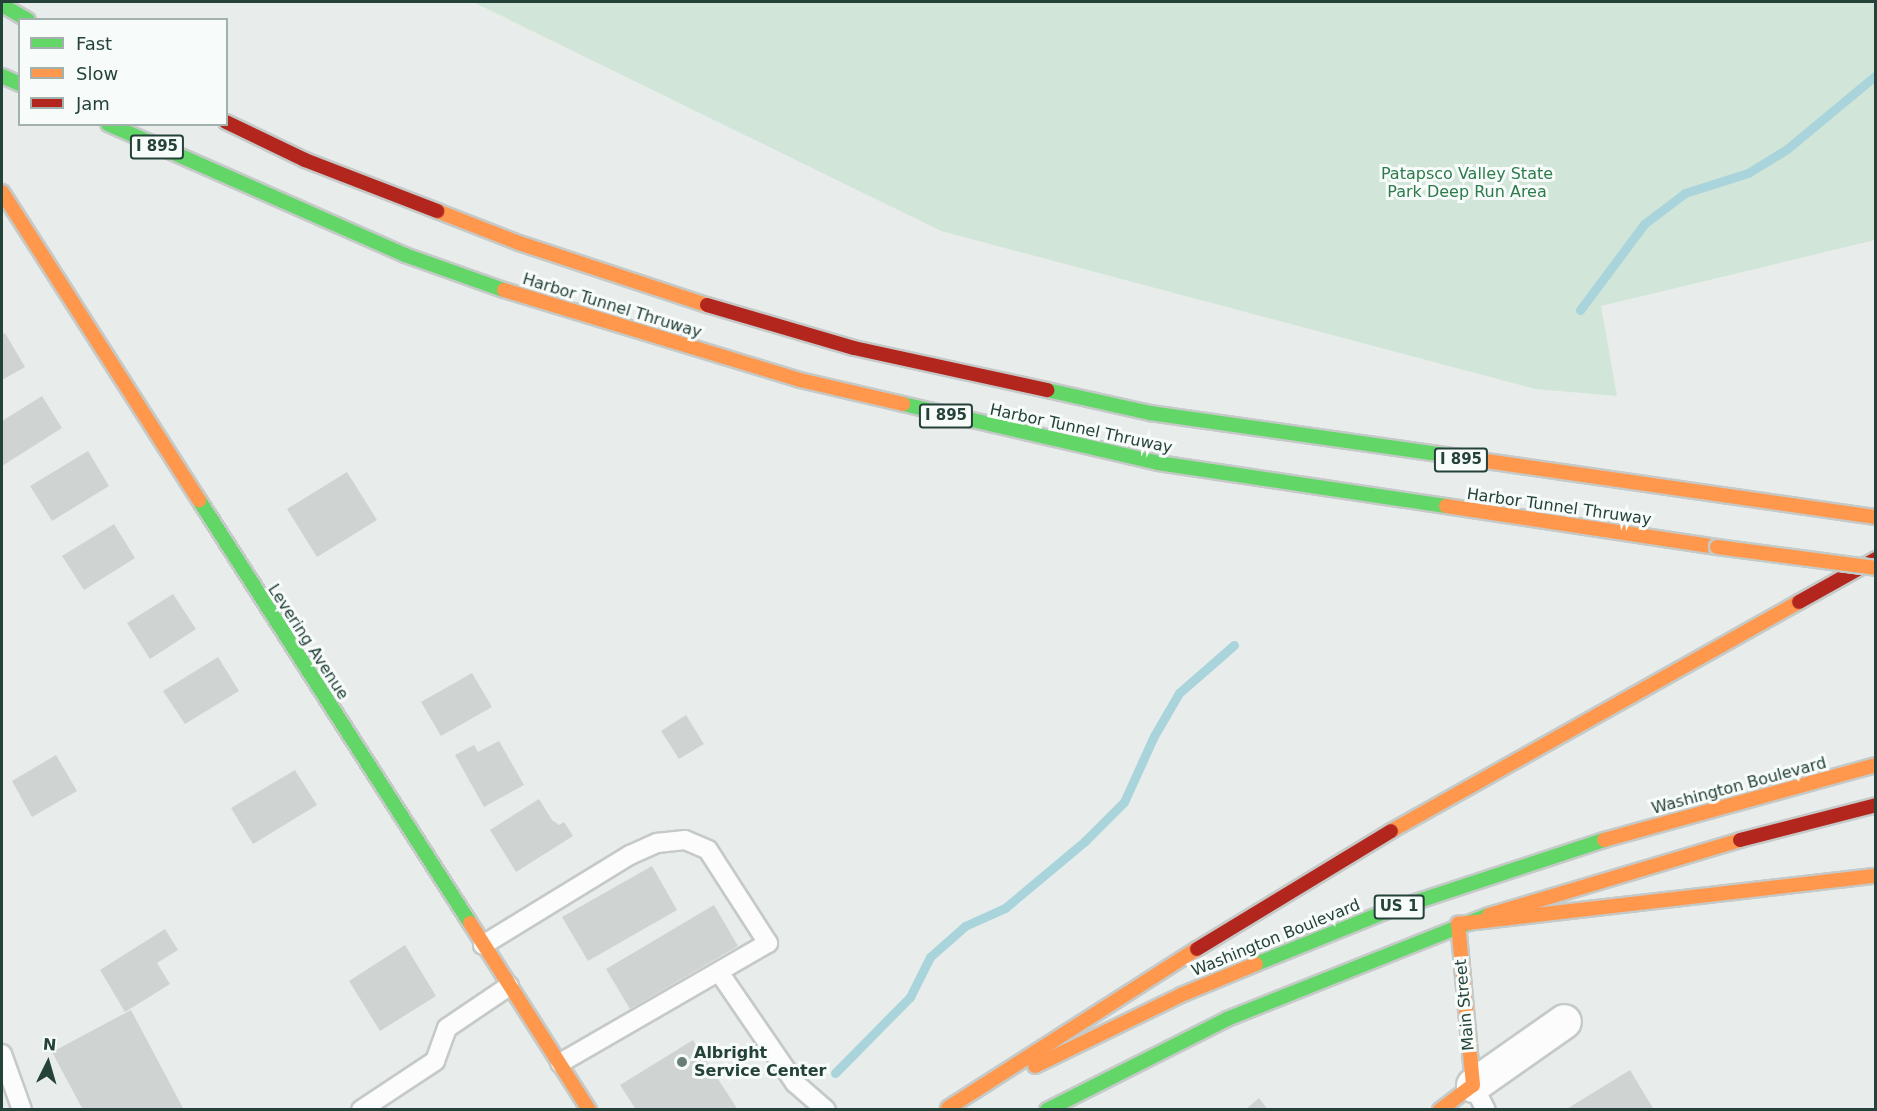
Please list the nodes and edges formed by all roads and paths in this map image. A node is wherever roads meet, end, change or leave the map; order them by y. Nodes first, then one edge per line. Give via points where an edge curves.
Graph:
1 (2, 5) edge
2 (25, 18) edge
3 (2, 76) edge
4 (18, 83) edge
5 (228, 123) edge
6 (112, 126) edge
7 (2, 192) edge
8 (1875, 517) edge
9 (1875, 559) edge
10 (1875, 568) edge
11 (1875, 765) edge
12 (1875, 805) edge
13 (1875, 876) edge
14 (1458, 924) junction
15 (483, 945) junction
16 (719, 972) junction
17 (509, 987) junction
18 (1564, 1021) dead end
19 (2, 1054) edge
20 (560, 1063) junction
21 (1480, 1097) edge
22 (947, 1109) edge
23 (22, 1110) edge
24 (361, 1110) edge
25 (589, 1110) edge
26 (826, 1110) edge
27 (1047, 1110) edge
28 (1440, 1110) edge

1 - 2 main road
3 - 4 main road
5 - 8 main road, Harbor Tunnel Thruway / I 895 via 305,160 519,243 681,297 854,348 1150,413
6 - 10 main road, Harbor Tunnel Thruway / I 895, bridge via 416,259 570,313 811,382 1158,463
7 - 15 main road, Levering Avenue
9 - 22 main road via 1318,872
11 - 22 main road, Washington Boulevard / US 1 via 1583,846 1382,913 1181,995
12 - 14 main road, US 1
13 - 14 main road
14 - 21 main road, Main Street
14 - 27 main road, US 1 via 1227,1019
15 - 16 lane via 630,855 664,841 685,840 708,850 768,943
15 - 17 main road, Levering Avenue
16 - 20 lane
16 - 26 lane via 795,1083
17 - 20 main road, Levering Avenue
17 - 24 lane via 447,1028 435,1061
18 - 21 street
19 - 23 lane
20 - 25 main road, Levering Avenue
21 - 28 main road

